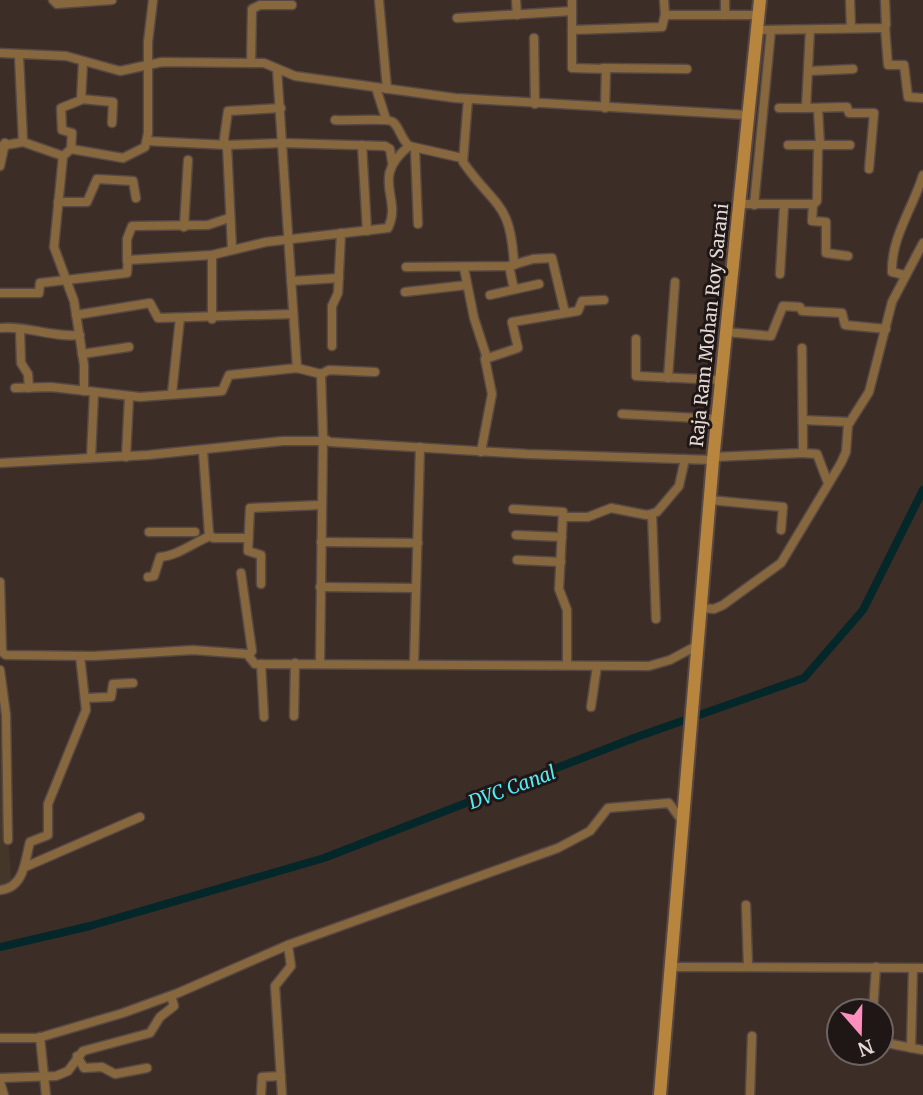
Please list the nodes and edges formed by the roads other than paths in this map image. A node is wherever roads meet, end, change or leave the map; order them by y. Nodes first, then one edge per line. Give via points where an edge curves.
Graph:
1 (53, 0) edge
2 (112, 0) edge
3 (153, 0) edge
4 (379, 0) edge
5 (516, 0) edge
6 (572, 0) edge
7 (664, 0) edge
8 (725, 0) edge
9 (760, 0) edge
10 (850, 0) edge
11 (885, 0) edge
12 (292, 5) dead end
13 (572, 11) junction
14 (517, 15) junction
15 (664, 15) junction
16 (725, 15) junction
17 (758, 15) junction
18 (457, 18) dead end
19 (885, 27) junction
20 (851, 28) junction
21 (572, 30) junction
22 (757, 30) junction
23 (771, 30) junction
24 (810, 30) junction
25 (534, 38) dead end
26 (0, 53) edge
27 (19, 56) junction
28 (83, 62) junction
29 (149, 63) junction
30 (251, 63) junction
31 (603, 68) junction
32 (277, 69) junction
33 (687, 69) dead end
34 (853, 69) dead end
35 (809, 71) junction
36 (376, 88) junction
37 (387, 89) junction
38 (923, 98) edge
39 (81, 99) junction
40 (468, 99) junction
41 (535, 104) junction
42 (281, 108) junction
43 (605, 108) junction
44 (779, 108) dead end
45 (806, 108) junction
46 (818, 109) junction
47 (747, 115) junction
48 (386, 119) junction
49 (335, 120) dead end
50 (112, 123) dead end
51 (148, 141) junction
52 (23, 142) junction
53 (283, 143) junction
54 (2, 145) edge
55 (227, 145) junction
56 (362, 145) junction
57 (788, 145) dead end
58 (821, 145) junction
59 (850, 145) dead end
60 (412, 148) junction
61 (71, 149) junction
62 (63, 156) junction
63 (462, 158) junction
64 (188, 160) dead end
65 (392, 162) junction
66 (0, 166) edge
67 (869, 169) dead end
68 (923, 176) edge
69 (136, 198) dead end
70 (58, 202) junction
71 (738, 204) junction
72 (814, 204) junction
73 (754, 205) junction
74 (784, 206) junction
75 (229, 218) junction
76 (418, 224) dead end
77 (184, 227) junction
78 (367, 231) junction
79 (341, 233) junction
80 (289, 239) junction
81 (923, 243) edge
82 (232, 249) junction
83 (212, 255) junction
84 (848, 256) dead end
85 (127, 261) junction
86 (511, 266) junction
87 (406, 267) dead end
88 (464, 268) junction
89 (780, 274) dead end
90 (904, 275) junction
91 (339, 278) junction
92 (67, 280) junction
93 (291, 281) junction
94 (675, 282) dead end
95 (539, 284) dead end
96 (467, 285) junction
97 (514, 289) junction
98 (405, 292) dead end
99 (0, 293) edge
100 (490, 295) dead end
101 (604, 300) dead end
102 (565, 313) junction
103 (293, 314) junction
104 (76, 315) junction
105 (180, 318) junction
106 (212, 319) junction
107 (0, 328) edge
108 (20, 328) junction
109 (886, 329) junction
110 (726, 332) junction
111 (80, 335) junction
112 (636, 339) dead end
113 (332, 346) dead end
114 (129, 347) dead end
115 (802, 348) dead end
116 (82, 354) junction
117 (487, 358) junction
118 (297, 368) junction
119 (375, 372) dead end
120 (321, 374) junction
121 (668, 378) junction
122 (721, 380) junction
123 (15, 388) dead end
124 (29, 388) junction
125 (84, 391) junction
126 (94, 392) junction
127 (172, 393) junction
128 (129, 397) junction
129 (622, 414) dead end
130 (717, 419) junction
131 (803, 420) junction
132 (850, 422) junction
133 (323, 439) junction
134 (420, 447) junction
135 (203, 451) junction
136 (481, 452) junction
137 (803, 453) junction
138 (127, 457) junction
139 (91, 458) junction
140 (685, 459) junction
141 (713, 459) junction
142 (0, 463) edge
143 (828, 483) junction
144 (710, 500) junction
145 (321, 505) junction
146 (513, 509) dead end
147 (652, 514) junction
148 (563, 517) junction
149 (781, 530) dead end
150 (149, 532) dead end
151 (195, 532) dead end
152 (516, 534) dead end
153 (210, 536) junction
154 (562, 537) junction
155 (248, 538) junction
156 (321, 542) junction
157 (418, 543) junction
158 (517, 561) dead end
159 (561, 562) junction
160 (241, 573) dead end
161 (148, 577) dead end
162 (0, 582) edge
163 (261, 584) dead end
164 (320, 587) junction
165 (416, 588) junction
166 (701, 608) junction
167 (656, 619) dead end
168 (698, 650) junction
169 (249, 655) junction
170 (2, 656) edge
171 (80, 656) junction
172 (320, 662) junction
173 (295, 663) junction
174 (261, 664) junction
175 (414, 664) junction
176 (567, 665) junction
177 (597, 666) junction
178 (0, 670) edge
179 (133, 682) dead end
180 (86, 698) junction
181 (591, 707) dead end
182 (294, 716) dead end
183 (264, 717) dead end
184 (140, 817) dead end
185 (684, 823) junction
186 (8, 840) dead end
187 (25, 867) junction
188 (0, 890) edge
189 (746, 905) dead end
190 (288, 945) junction
191 (748, 966) junction
192 (671, 967) junction
193 (876, 967) junction
194 (913, 968) junction
195 (923, 968) edge
196 (171, 996) junction
197 (874, 997) edge
198 (752, 1035) dead end
199 (40, 1037) junction
200 (0, 1038) edge
201 (895, 1045) edge
202 (911, 1048) junction
203 (923, 1050) edge
204 (78, 1056) junction
205 (147, 1068) dead end
206 (281, 1076) junction
207 (46, 1078) junction
208 (0, 1080) edge
209 (4, 1095) edge
210 (46, 1095) edge
211 (261, 1095) edge
212 (282, 1095) edge
213 (660, 1095) edge
214 (750, 1095) edge

1 - 2 street via 57,4
3 - 29 street
4 - 37 street
5 - 14 street
6 - 13 street
7 - 15 street
8 - 16 street
9 - 17 street, Raja Ram Mohan Roy Sarani
10 - 20 street
11 - 19 street
12 - 30 street via 252,9
13 - 14 street
13 - 21 street
14 - 18 street
15 - 16 street
15 - 21 street via 662,27
16 - 17 street
17 - 22 street, Raja Ram Mohan Roy Sarani
19 - 20 street
19 - 38 street via 888,65 904,65 908,97
20 - 24 street
21 - 31 street via 572,68
22 - 23 street
22 - 47 street, Raja Ram Mohan Roy Sarani
23 - 24 street
23 - 73 street
24 - 35 street
25 - 41 street
26 - 27 street
27 - 28 street via 55,55
27 - 52 street
28 - 29 street via 120,71
28 - 39 street
29 - 30 street
29 - 51 street
30 - 32 street
31 - 33 street
31 - 43 street via 608,72
32 - 36 street
32 - 42 street
34 - 35 street
35 - 45 street
36 - 37 street
36 - 48 street
37 - 40 street
39 - 50 street via 113,102
39 - 61 street via 61,108 61,130 72,133
40 - 41 street
40 - 63 street
41 - 43 street
42 - 53 street
42 - 55 street via 228,111
43 - 47 street
44 - 45 street
45 - 46 street
46 - 58 street
46 - 67 street via 847,107 849,113 874,113
47 - 71 street, Raja Ram Mohan Roy Sarani
48 - 49 street
48 - 60 street
51 - 55 street
51 - 61 street via 141,151 124,158
52 - 54 street
52 - 62 street
53 - 55 street
53 - 56 street
53 - 80 street
54 - 66 street
55 - 75 street
56 - 65 street via 388,147
56 - 78 street
57 - 58 street
58 - 59 street
58 - 72 street
60 - 63 street
60 - 65 street
60 - 76 street
61 - 62 street
62 - 70 street
63 - 86 street via 505,212 512,237
64 - 77 street
65 - 78 street via 390,225
68 - 90 street via 892,259 892,272
69 - 70 street via 133,181 97,179 87,202
70 - 92 street via 54,247
71 - 73 street
71 - 110 street, Raja Ram Mohan Roy Sarani
72 - 74 street
72 - 84 street via 813,222 826,222 826,253
73 - 74 street
74 - 89 street
75 - 77 street
75 - 82 street
77 - 85 street via 132,226
78 - 79 street
79 - 80 street
79 - 91 street
80 - 82 street
80 - 93 street
81 - 90 street
82 - 83 street
83 - 85 street
83 - 106 street
85 - 92 street via 127,273
86 - 88 street
86 - 97 street
86 - 102 street via 552,258
87 - 88 street
88 - 96 street
90 - 109 street
91 - 93 street
91 - 113 street via 332,306
92 - 99 street via 40,283 39,293
92 - 104 street
93 - 103 street
94 - 121 street
95 - 97 street
96 - 98 street
96 - 117 street
97 - 100 street
101 - 102 street via 582,301 579,310
102 - 117 street via 512,322 518,348
103 - 106 street
103 - 118 street
104 - 105 street via 150,303 158,318
104 - 111 street
105 - 106 street
105 - 127 street
107 - 108 street
108 - 111 street via 57,336
108 - 124 street
109 - 110 street via 845,325 842,313 802,312 800,307 783,306 771,336
109 - 132 street via 869,392
110 - 122 street, Raja Ram Mohan Roy Sarani
111 - 116 street
112 - 121 street via 636,376
114 - 116 street
115 - 131 street
116 - 125 street
117 - 136 street via 492,394
118 - 120 street
118 - 127 street via 229,374 223,391
119 - 120 street via 329,370
120 - 133 street
121 - 122 street
122 - 130 street, Raja Ram Mohan Roy Sarani
123 - 124 street
124 - 125 street
125 - 126 street
126 - 128 street
126 - 139 street
127 - 128 street
128 - 138 street
129 - 130 street
130 - 141 street, Raja Ram Mohan Roy Sarani
131 - 132 street
131 - 137 street
132 - 143 street via 846,452
133 - 134 street
133 - 135 street
133 - 145 street
134 - 136 street
134 - 157 street
135 - 138 street
135 - 153 street
136 - 140 street
137 - 141 street
137 - 143 street via 817,454
138 - 139 street
139 - 142 street
140 - 141 street
140 - 147 street via 679,486
141 - 144 street, Raja Ram Mohan Roy Sarani
143 - 166 street via 778,567 723,606
144 - 149 street via 783,507
144 - 166 street, Raja Ram Mohan Roy Sarani
145 - 155 street via 251,507
145 - 156 street
146 - 148 street via 562,511
147 - 148 street via 611,508 588,517
147 - 167 street
148 - 154 street
150 - 151 street
152 - 154 street
153 - 155 street
153 - 161 street via 173,556 160,557 154,576
154 - 159 street
155 - 163 street via 248,552 261,555
156 - 157 street
156 - 164 street
157 - 165 street
158 - 159 street
159 - 176 street via 559,589 567,610
160 - 169 street
162 - 170 street
164 - 165 street
164 - 172 street
165 - 175 street
166 - 168 street, Raja Ram Mohan Roy Sarani
168 - 177 street via 660,663
168 - 185 street, Raja Ram Mohan Roy Sarani
169 - 171 street via 193,650
169 - 174 street via 253,664
170 - 171 street
171 - 180 street
172 - 173 street
172 - 175 street
173 - 174 street
173 - 182 street
174 - 183 street
175 - 176 street
176 - 177 street
177 - 181 street
178 - 186 street via 6,715
179 - 180 street via 114,684 111,696
180 - 187 street via 81,728 48,804 48,835 30,842
184 - 187 street
185 - 190 street via 668,803 608,808 590,831 558,848
185 - 192 street, Raja Ram Mohan Roy Sarani
187 - 188 street via 9,888
189 - 191 street
190 - 196 street
190 - 206 street via 290,966 275,986
191 - 192 street
191 - 193 street
192 - 213 street, Raja Ram Mohan Roy Sarani
193 - 194 street
193 - 197 street
194 - 195 street
194 - 202 street
196 - 199 street
196 - 204 street via 174,1006 150,1033
198 - 214 street
199 - 200 street
199 - 207 street
201 - 202 street
202 - 203 street
204 - 205 street via 84,1068 102,1067 114,1073
204 - 207 street via 68,1071
206 - 211 street via 261,1079
206 - 212 street
207 - 208 street
207 - 210 street
208 - 209 street

